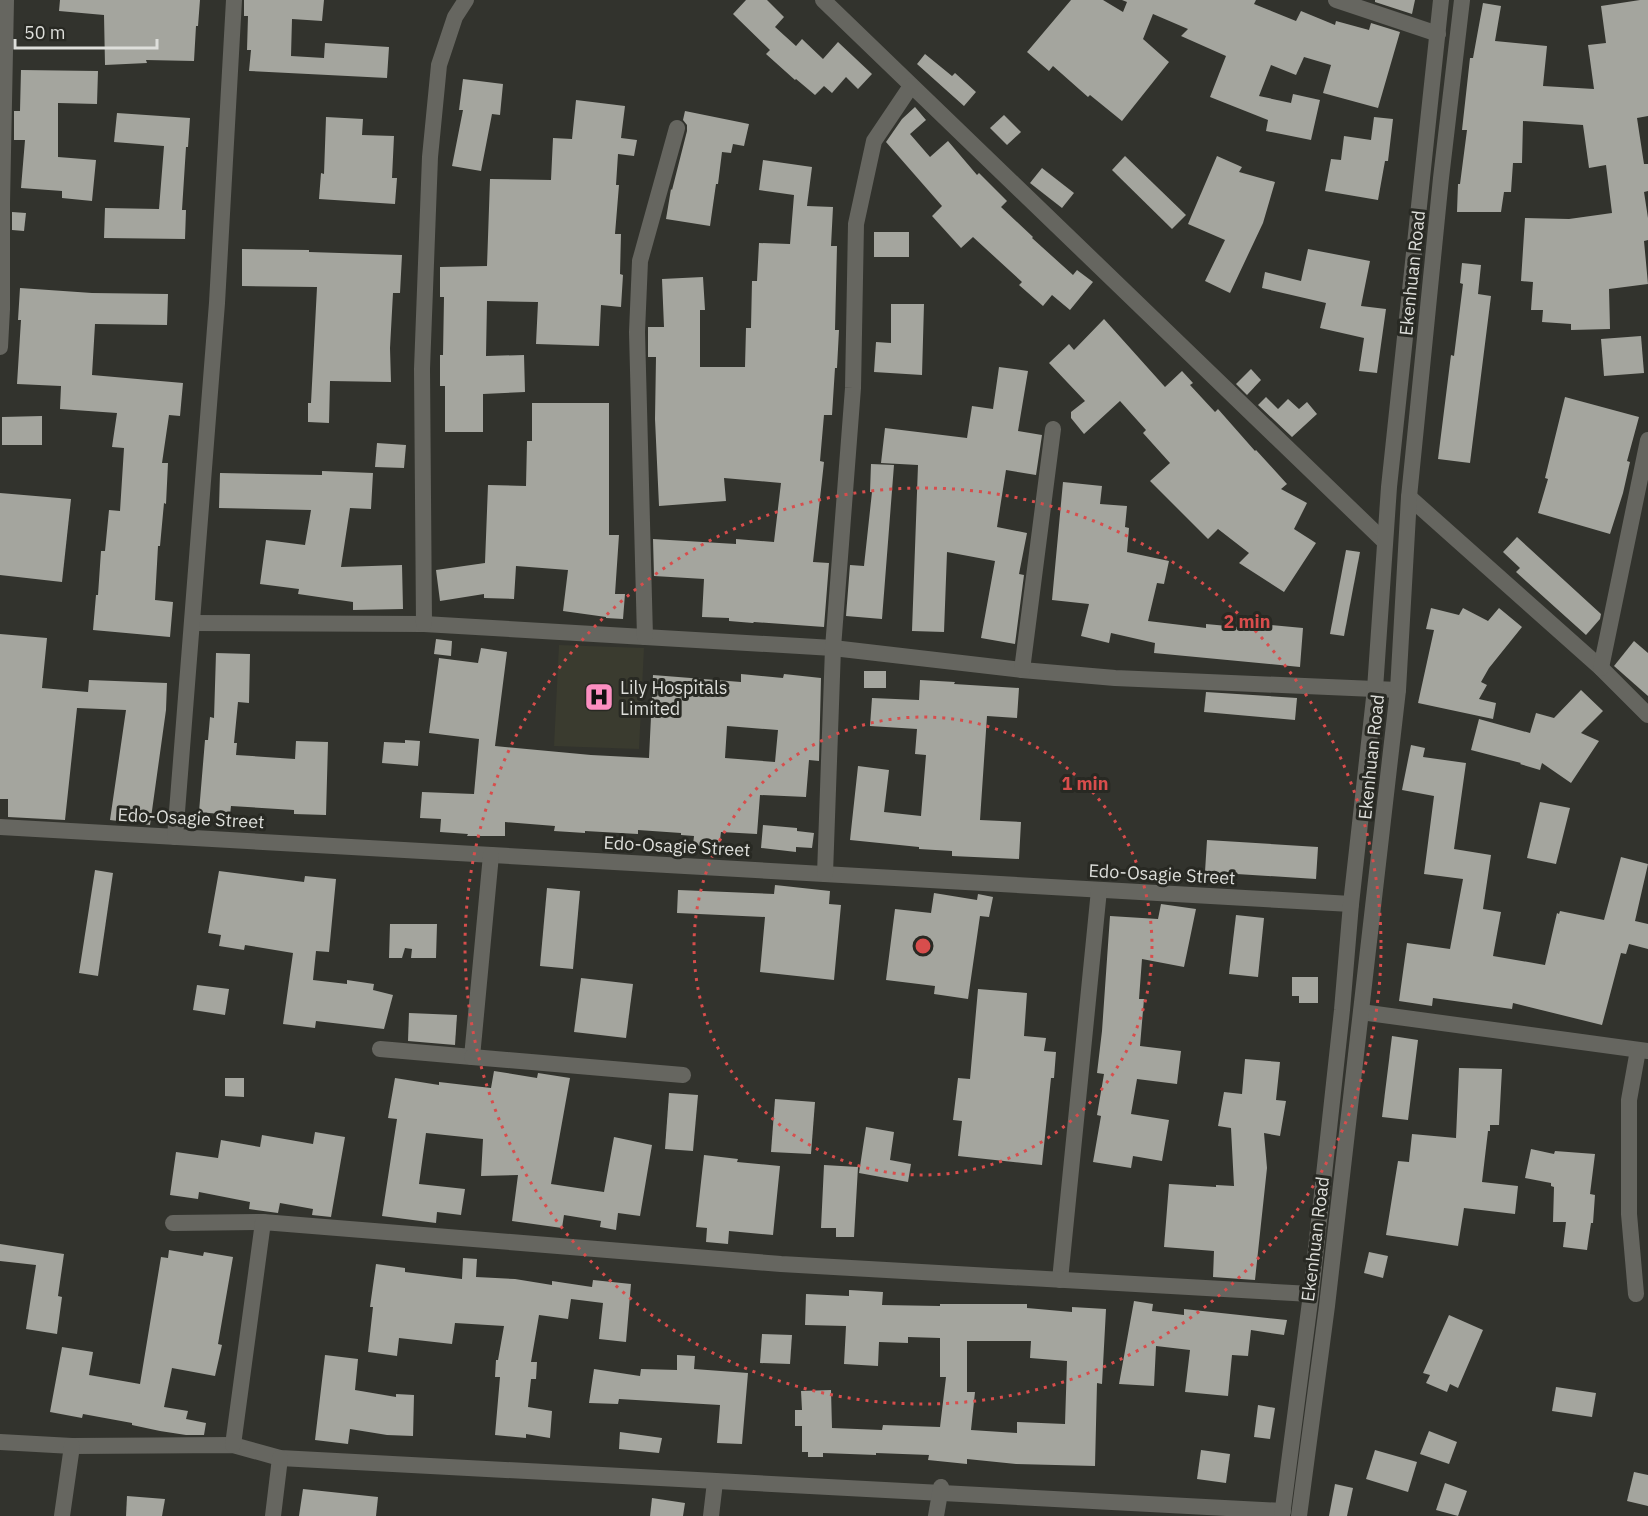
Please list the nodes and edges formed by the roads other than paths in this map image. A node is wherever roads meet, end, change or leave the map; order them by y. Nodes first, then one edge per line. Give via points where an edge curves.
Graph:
1 (6, 0) edge
2 (234, 0) edge
3 (466, 0) edge
4 (823, 0) edge
5 (1336, 0) edge
6 (1441, 0) edge
7 (1462, 0) edge
8 (1438, 34) junction
9 (911, 86) junction
10 (677, 128) dead end
11 (0, 347) edge
12 (1053, 429) dead end
13 (1648, 440) edge
14 (1409, 497) junction
15 (1384, 542) junction
16 (192, 623) junction
17 (424, 624) junction
18 (645, 638) junction
19 (833, 648) junction
20 (1601, 668) junction
21 (1022, 670) junction
22 (1375, 689) junction
23 (1398, 690) junction
24 (1648, 715) edge
25 (0, 827) edge
26 (175, 837) junction
27 (491, 855) junction
28 (825, 874) junction
29 (1098, 890) junction
30 (1351, 904) junction
31 (1361, 1012) junction
32 (381, 1049) dead end
33 (1643, 1051) edge
34 (472, 1057) junction
35 (683, 1075) dead end
36 (263, 1221) junction
37 (173, 1223) dead end
38 (1060, 1280) junction
39 (1311, 1294) junction
40 (1636, 1294) dead end
41 (0, 1442) edge
42 (232, 1445) junction
43 (72, 1446) junction
44 (280, 1458) junction
45 (715, 1482) junction
46 (941, 1487) dead end
47 (1288, 1514) edge
48 (62, 1516) edge
49 (273, 1516) edge
50 (711, 1516) edge
51 (936, 1516) edge

1 - 11 street
2 - 16 street via 217,303
3 - 17 street via 454,17 439,65 430,157 422,369
4 - 9 street
5 - 8 street
6 - 8 street, Ekenhuan Road
7 - 14 street, Ekenhuan Road
8 - 15 street, Ekenhuan Road
9 - 15 street
9 - 19 street via 874,141 856,224 853,388
10 - 18 street via 640,261 637,332
12 - 21 street
13 - 20 street
14 - 20 street
14 - 23 street, Ekenhuan Road
15 - 22 street, Ekenhuan Road
16 - 17 street
16 - 26 street
17 - 18 street
18 - 19 street
19 - 21 street
19 - 28 street
20 - 24 street
21 - 22 street
22 - 23 street
22 - 30 street, Ekenhuan Road
23 - 31 street, Ekenhuan Road
25 - 26 street, Edo-Osagie Street
26 - 27 street, Edo-Osagie Street
27 - 28 street, Edo-Osagie Street
27 - 34 street
28 - 29 street, Edo-Osagie Street
29 - 30 street, Edo-Osagie Street
29 - 38 street
30 - 39 street, Ekenhuan Road
31 - 33 street
31 - 47 street, Ekenhuan Road via 1327,1306
32 - 34 street
33 - 40 street via 1629,1100 1629,1214
34 - 35 street
36 - 37 street
36 - 38 street via 781,1264
36 - 42 street
38 - 39 street
39 - 47 street, Ekenhuan Road
41 - 43 street
42 - 43 street
42 - 44 street
43 - 48 street
44 - 45 street
44 - 49 street
45 - 47 street
45 - 50 street
46 - 51 street

